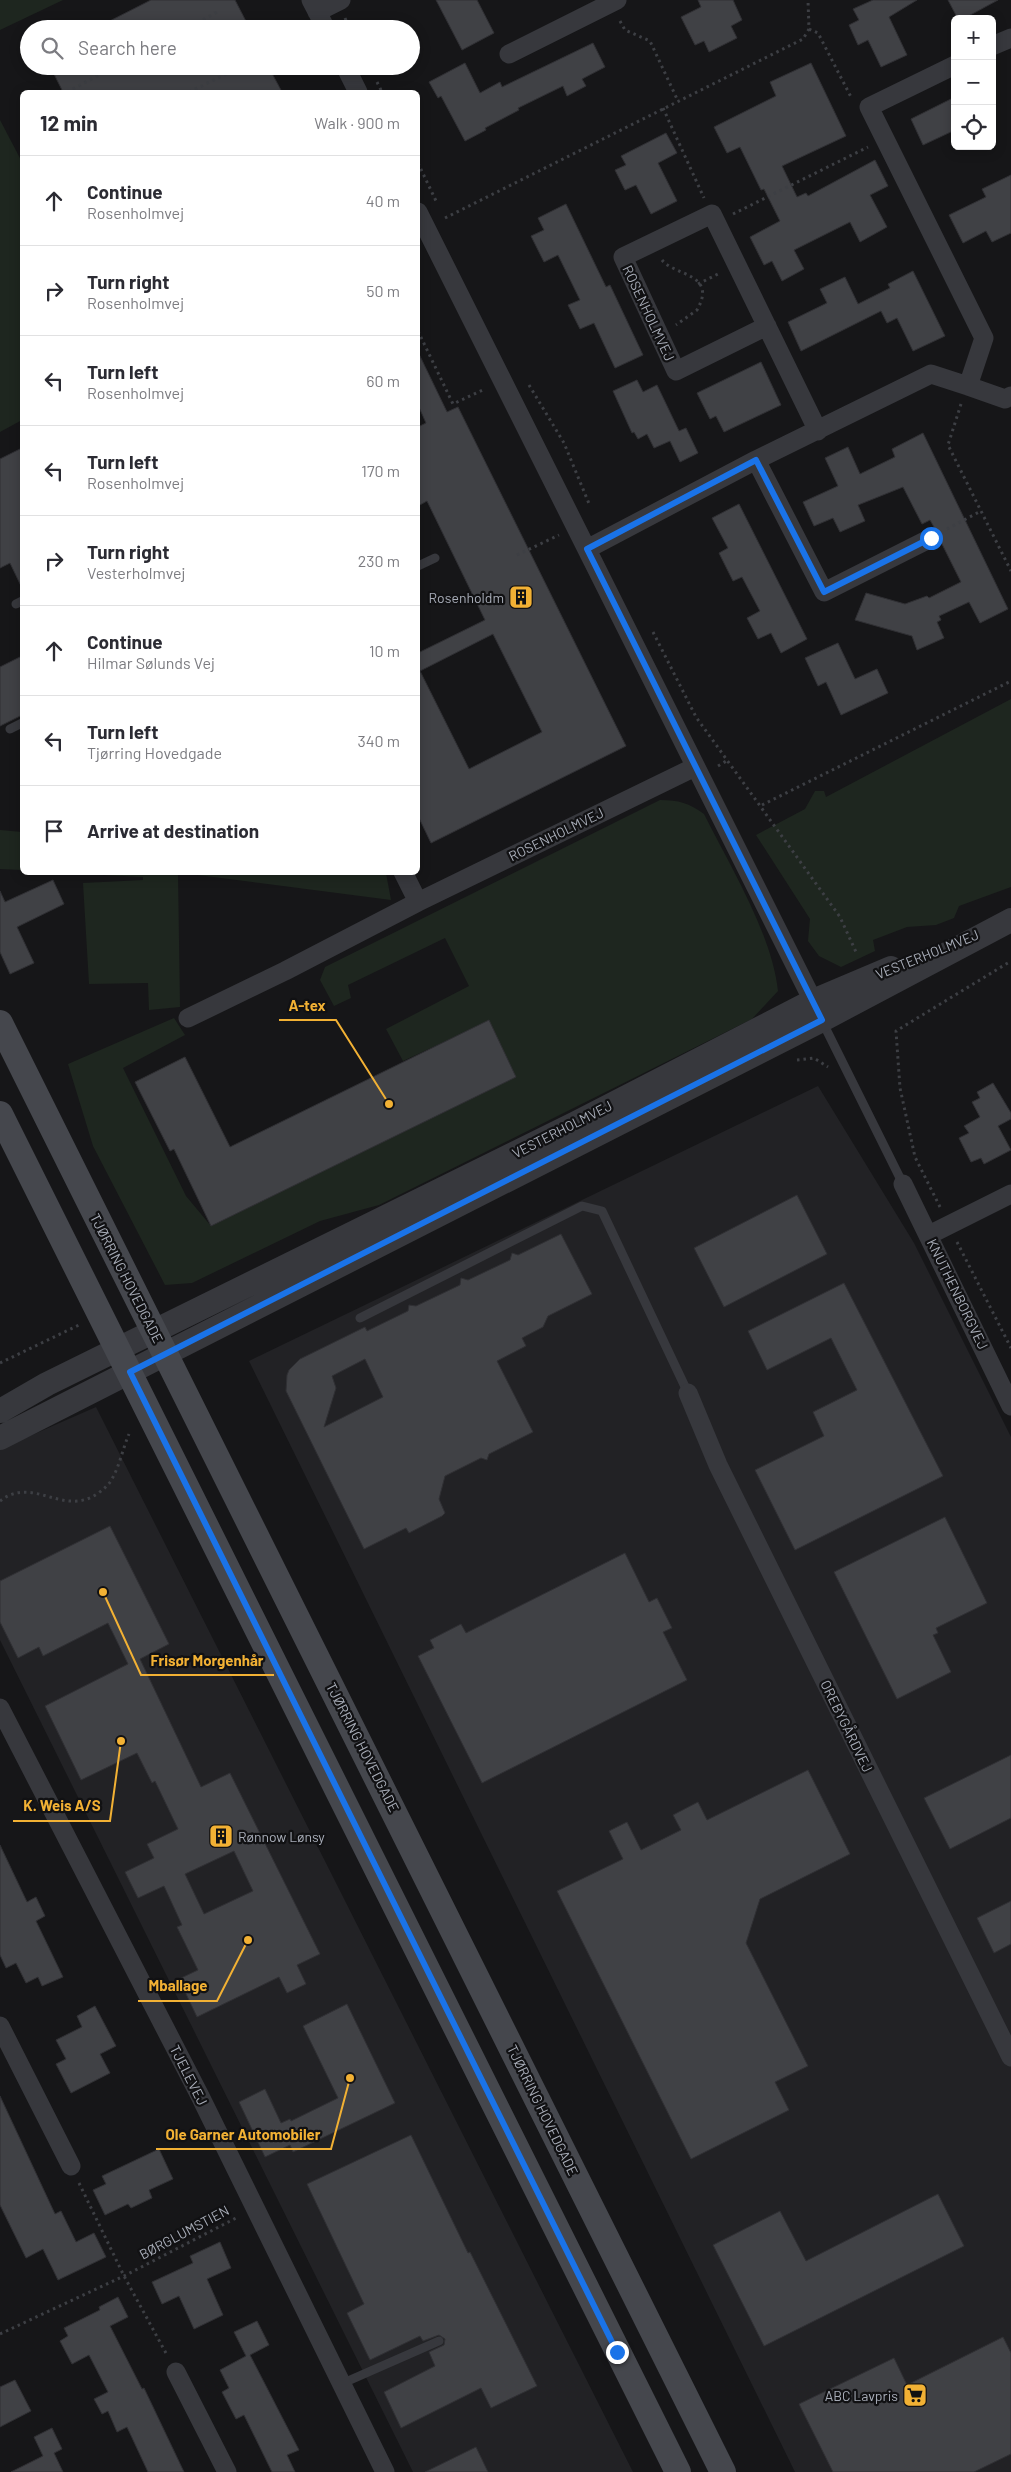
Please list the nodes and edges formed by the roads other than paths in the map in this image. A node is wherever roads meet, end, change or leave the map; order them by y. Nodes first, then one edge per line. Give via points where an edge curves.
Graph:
1 (341, 0) edge
2 (614, 2) edge
3 (314, 6) edge
4 (321, 20) edge
5 (1011, 38) edge
6 (996, 44) edge
7 (509, 54) dead end
8 (951, 67) edge
9 (350, 75) edge
10 (357, 90) edge
11 (420, 216) edge
12 (767, 326) junction
13 (968, 386) junction
14 (1011, 396) edge
15 (818, 431) junction
16 (756, 460) junction
17 (931, 538) road end
18 (587, 549) junction
19 (435, 558) dead end
20 (420, 565) edge
21 (20, 723) edge
22 (10, 729) dead end
23 (695, 767) junction
24 (404, 875) edge
25 (418, 902) junction
26 (1011, 920) edge
27 (817, 1010) junction
28 (188, 1018) dead end
29 (0, 1024) edge
30 (0, 1114) edge
31 (904, 1184) joint
32 (1011, 1194) edge
33 (929, 1235) junction
34 (360, 1318) dead end
35 (160, 1343) junction
36 (118, 1349) junction
37 (130, 1372) junction
38 (688, 1393) joint
39 (1011, 1406) edge
40 (0, 1411) edge
41 (0, 1438) edge
42 (0, 1708) edge
43 (0, 2026) edge
44 (1011, 2056) edge
45 (71, 2166) road end
46 (439, 2341) dead end
47 (176, 2372) road end
48 (341, 2384) junction
49 (227, 2472) edge
50 (385, 2472) edge
51 (678, 2472) edge
52 (723, 2472) edge

1 - 3 street
2 - 7 street
3 - 4 street
5 - 6 street
8 - 13 street via 869,107 984,338
9 - 10 street
11 - 18 street
12 - 12 street, ROSENHOLMVEJ via 712,214 623,257 676,370
12 - 15 street
13 - 14 street via 1005,399
13 - 15 street via 931,374
15 - 16 street
16 - 17 street via 824,592
16 - 18 street
18 - 23 street
19 - 20 lane
21 - 22 lane
23 - 25 street, ROSENHOLMVEJ
23 - 27 street
24 - 25 street
25 - 28 street, ROSENHOLMVEJ via 285,972
26 - 27 street, VESTERHOLMVEJ
27 - 31 lane
27 - 35 street, VESTERHOLMVEJ
29 - 35 main road, TJØRRING HOVEDGADE
30 - 36 main road
31 - 33 street, KNUTHENBORGVEJ
32 - 33 street
33 - 39 street, KNUTHENBORGVEJ
34 - 38 lane via 582,1206 602,1211
35 - 36 street, VESTERHOLMVEJ
35 - 37 street
35 - 52 main road, TJØRRING HOVEDGADE
36 - 37 main road
36 - 40 street, VESTERHOLMVEJ
37 - 41 street
37 - 51 main road
38 - 44 street, OREBYGÅRDVEJ via 718,1465
42 - 48 street, TJELEVEJ via 200,2096
43 - 45 street
46 - 48 lane
47 - 49 street
48 - 50 street, TJELEVEJ

